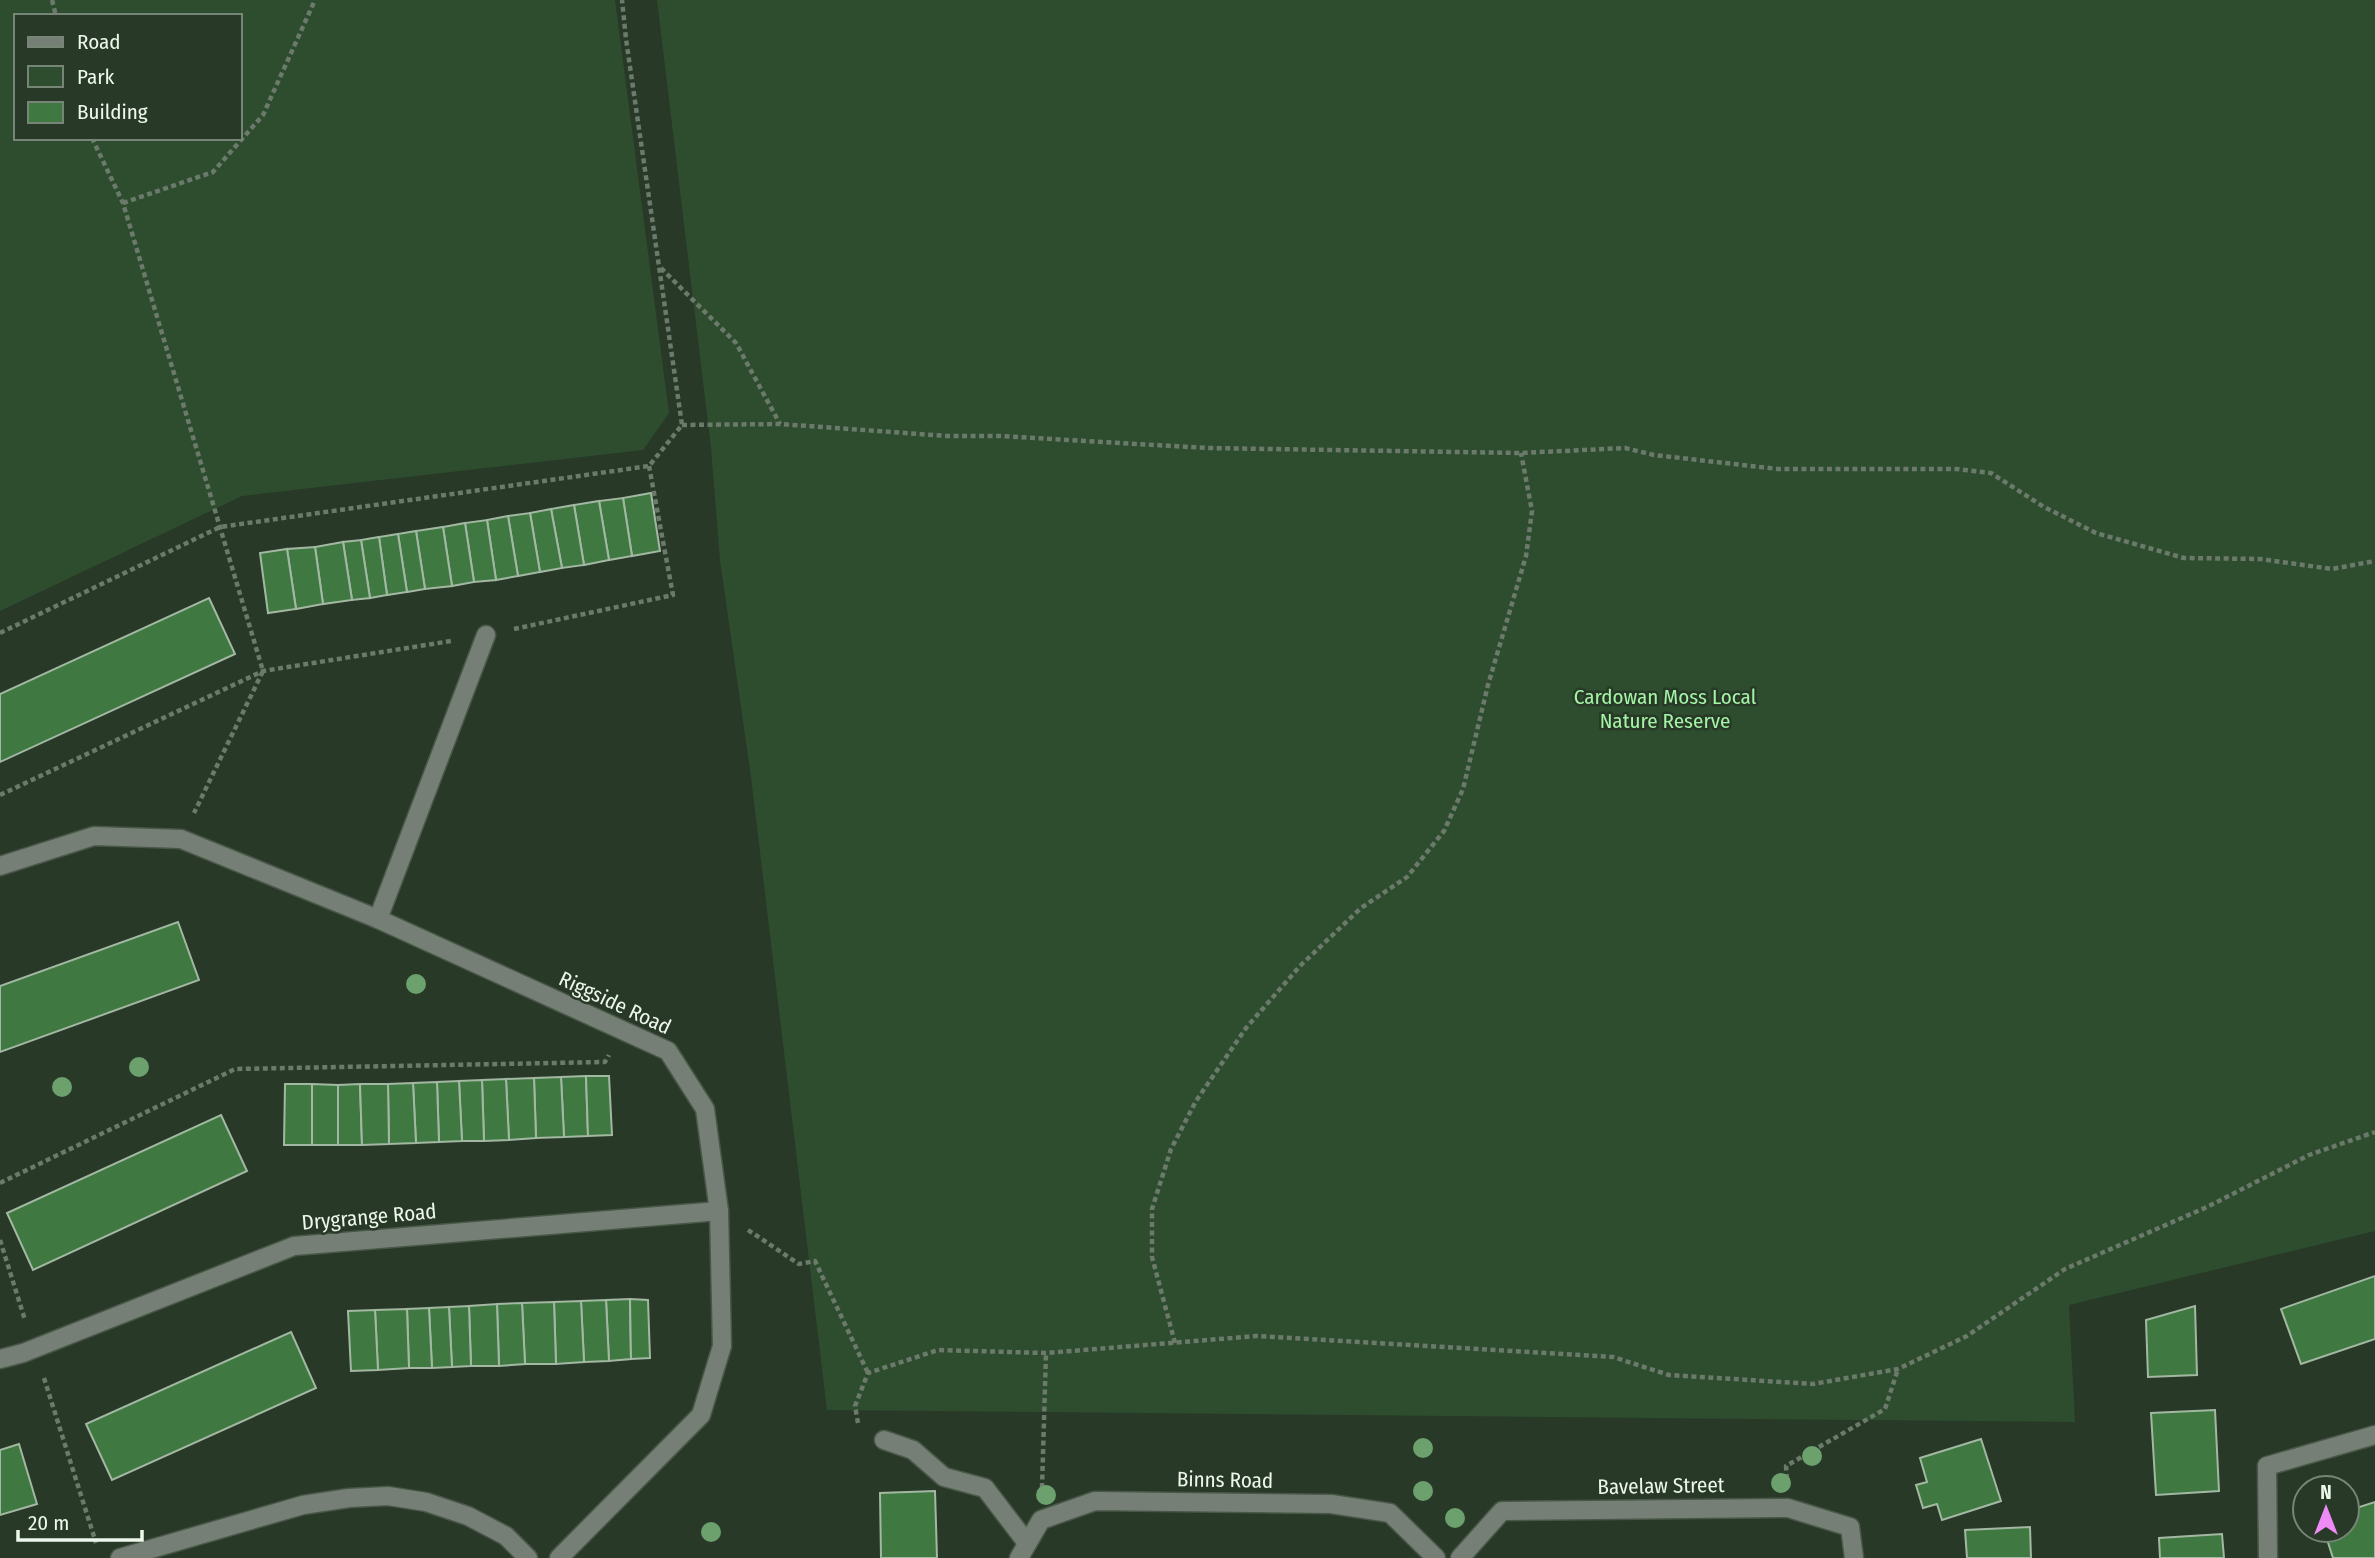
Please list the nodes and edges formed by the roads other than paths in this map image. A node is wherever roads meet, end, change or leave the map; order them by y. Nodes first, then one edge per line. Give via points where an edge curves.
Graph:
1 (486, 635) road end
2 (0, 866) edge
3 (377, 919) junction
4 (719, 1211) junction
5 (0, 1359) edge
6 (2375, 1435) edge
7 (884, 1440) road end
8 (1023, 1551) edge
9 (120, 1558) edge
10 (528, 1558) edge
11 (559, 1558) edge
12 (1436, 1558) edge
13 (1460, 1558) edge
14 (1854, 1558) edge
15 (2268, 1558) edge

1 - 3 street
2 - 3 street, Riggside Road via 94,836 181,839
3 - 4 street, Riggside Road via 668,1051 705,1110
4 - 5 street, Drygrange Road via 294,1246
4 - 11 street, Riggside Road via 722,1346 701,1415
6 - 15 street via 2267,1466
7 - 8 street via 913,1450 944,1477 985,1488
8 - 12 street, Binns Road via 1041,1520 1095,1501 1331,1504 1390,1513
9 - 10 street via 303,1505 388,1496 468,1516 506,1536
13 - 14 street, Bavelaw Street via 1502,1511 1788,1508 1850,1527

